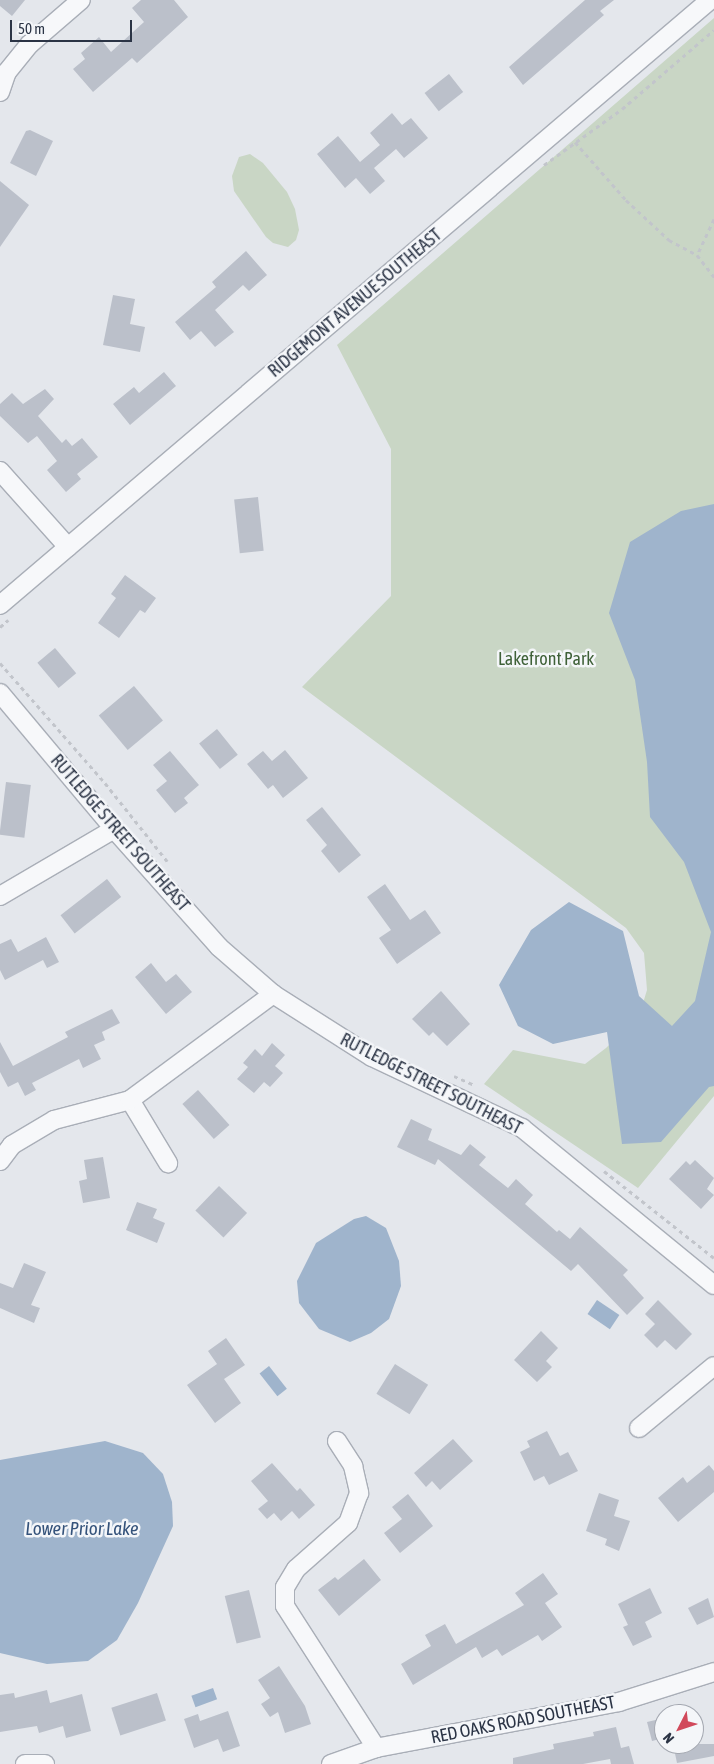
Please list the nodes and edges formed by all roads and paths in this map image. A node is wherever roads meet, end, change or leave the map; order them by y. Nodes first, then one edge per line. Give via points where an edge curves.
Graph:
1 (81, 0) edge
2 (710, 0) edge
3 (0, 92) edge
4 (576, 142) dead end
5 (714, 219) edge
6 (697, 255) junction
7 (714, 277) edge
8 (0, 471) edge
9 (68, 548) junction
10 (0, 605) edge
11 (0, 663) edge
12 (0, 693) edge
13 (114, 829) junction
14 (170, 865) dead end
15 (0, 896) edge
16 (273, 994) junction
17 (445, 1073) dead end
18 (477, 1086) dead end
19 (130, 1100) junction
20 (0, 1161) edge
21 (168, 1163) dead end
22 (600, 1168) dead end
23 (714, 1258) edge
24 (714, 1285) edge
25 (714, 1366) edge
26 (639, 1428) dead end
27 (336, 1441) dead end
28 (714, 1672) edge
29 (376, 1748) junction
30 (25, 1764) edge
31 (45, 1764) edge
32 (331, 1764) edge

1 - 3 street via 30,44 7,72
2 - 9 street, RIDGEMONT AVENUE SOUTHEAST
4 - 6 path via 626,200 669,240
5 - 6 path
6 - 7 path
8 - 9 street
9 - 10 street, RIDGEMONT AVENUE SOUTHEAST
11 - 14 path via 105,783
12 - 13 street, RUTLEDGE STREET SOUTHEAST
13 - 15 street
13 - 16 street, RUTLEDGE STREET SOUTHEAST via 219,947
16 - 19 street
16 - 24 street, RUTLEDGE STREET SOUTHEAST via 372,1057 522,1128
17 - 18 path
19 - 20 street via 54,1120 12,1145
19 - 21 street
22 - 23 path
25 - 26 street
27 - 29 street via 353,1466 359,1493 348,1523 296,1569 285,1587 285,1606
28 - 29 street, RED OAKS ROAD SOUTHEAST via 619,1702
29 - 32 street, RED OAKS ROAD SOUTHEAST
30 - 31 street

